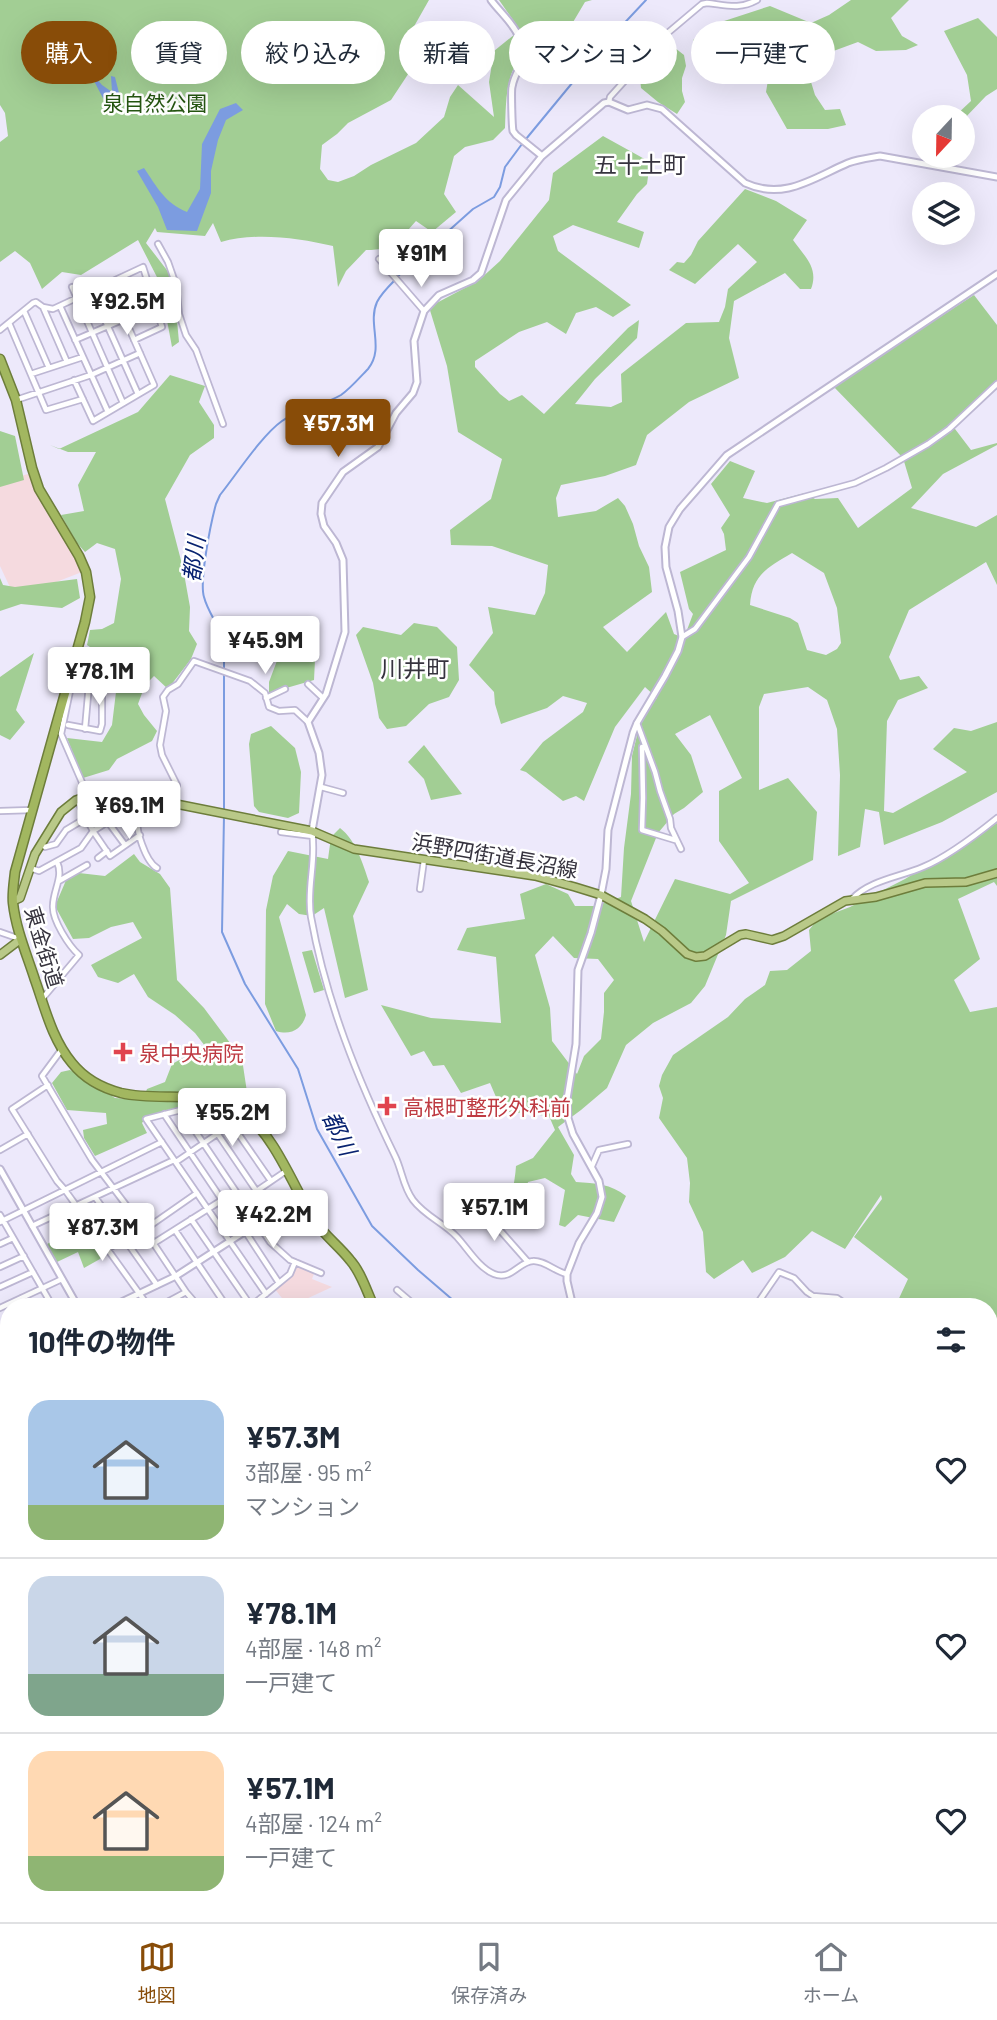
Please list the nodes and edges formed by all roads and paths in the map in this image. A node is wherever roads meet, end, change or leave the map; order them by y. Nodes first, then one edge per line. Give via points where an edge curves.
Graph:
1 (491, 0) edge
2 (758, 0) edge
3 (609, 102) junction
4 (542, 156) junction
5 (997, 177) edge
6 (158, 244) dead end
7 (379, 259) dead end
8 (997, 274) edge
9 (124, 276) junction
10 (109, 282) junction
11 (72, 288) dead end
12 (92, 290) junction
13 (77, 298) junction
14 (60, 306) junction
15 (155, 306) junction
16 (43, 307) junction
17 (24, 311) junction
18 (140, 312) junction
19 (424, 312) junction
20 (125, 319) junction
21 (9, 323) junction
22 (108, 326) junction
23 (0, 330) edge
24 (92, 333) junction
25 (75, 340) junction
26 (134, 340) junction
27 (140, 353) junction
28 (83, 357) junction
29 (0, 359) edge
30 (123, 360) junction
31 (66, 362) junction
32 (50, 368) junction
33 (107, 368) junction
34 (31, 373) junction
35 (91, 375) junction
36 (75, 380) junction
37 (997, 384) edge
38 (39, 392) junction
39 (138, 394) junction
40 (83, 399) junction
41 (16, 400) junction
42 (123, 403) junction
43 (108, 412) junction
44 (223, 424) dead end
45 (682, 637) junction
46 (70, 680) junction
47 (89, 684) junction
48 (308, 684) dead end
49 (285, 689) dead end
50 (266, 698) junction
51 (323, 698) junction
52 (308, 722) junction
53 (636, 723) junction
54 (68, 725) dead end
55 (85, 729) junction
56 (642, 747) dead end
57 (321, 787) junction
58 (343, 793) dead end
59 (91, 794) junction
60 (145, 798) junction
61 (76, 800) junction
62 (170, 803) junction
63 (104, 809) dead end
64 (32, 810) junction
65 (0, 811) edge
66 (140, 811) junction
67 (86, 818) junction
68 (997, 818) edge
69 (108, 822) junction
70 (93, 831) junction
71 (281, 832) dead end
72 (312, 834) junction
73 (140, 835) junction
74 (676, 840) junction
75 (40, 844) junction
76 (125, 845) junction
77 (681, 849) dead end
78 (107, 851) junction
79 (98, 858) dead end
80 (424, 859) junction
81 (57, 862) junction
82 (87, 865) dead end
83 (30, 868) junction
84 (158, 868) dead end
85 (997, 873) edge
86 (59, 881) junction
87 (420, 889) dead end
88 (601, 895) junction
89 (851, 899) junction
90 (13, 901) junction
91 (0, 932) edge
92 (21, 939) junction
93 (0, 955) edge
94 (42, 999) junction
95 (62, 1049) junction
96 (48, 1085) junction
97 (193, 1097) junction
98 (215, 1100) junction
99 (164, 1114) junction
100 (246, 1115) junction
101 (231, 1125) junction
102 (28, 1134) junction
103 (217, 1134) junction
104 (162, 1142) junction
105 (204, 1143) junction
106 (628, 1144) dead end
107 (0, 1150) edge
108 (190, 1153) junction
109 (175, 1161) junction
110 (592, 1166) junction
111 (0, 1169) edge
112 (286, 1171) junction
113 (102, 1172) junction
114 (271, 1181) junction
115 (113, 1188) junction
116 (65, 1190) junction
117 (257, 1191) junction
118 (197, 1193) junction
119 (300, 1196) junction
120 (94, 1197) junction
121 (242, 1201) junction
122 (76, 1205) junction
123 (495, 1207) dead end
124 (208, 1208) junction
125 (23, 1211) junction
126 (272, 1214) junction
127 (1, 1219) edge
128 (191, 1219) junction
129 (258, 1223) junction
130 (32, 1226) junction
131 (143, 1228) junction
132 (175, 1230) junction
133 (245, 1231) junction
134 (13, 1238) junction
135 (125, 1238) junction
136 (230, 1241) junction
137 (154, 1243) junction
138 (0, 1244) edge
139 (108, 1249) junction
140 (213, 1252) junction
141 (24, 1256) junction
142 (197, 1262) junction
143 (295, 1262) junction
144 (528, 1262) junction
145 (0, 1267) edge
146 (33, 1272) junction
147 (321, 1273) dead end
148 (567, 1274) junction
149 (176, 1276) junction
150 (62, 1279) junction
151 (279, 1283) junction
152 (157, 1285) junction
153 (0, 1287) edge
154 (42, 1288) junction
155 (397, 1290) dead end
156 (186, 1292) junction
157 (140, 1294) junction
158 (266, 1294) junction
159 (22, 1298) edge
160 (48, 1298) edge
161 (73, 1298) edge
162 (131, 1298) edge
163 (143, 1298) edge
164 (175, 1298) edge
165 (191, 1298) edge
166 (221, 1298) edge
167 (244, 1298) edge
168 (261, 1298) edge
169 (370, 1298) edge
170 (405, 1298) edge
171 (571, 1298) edge
172 (761, 1298) edge
173 (836, 1298) edge

1 - 4 street via 517,33 523,49 512,87 512,126 516,135
2 - 3 street via 740,7 702,4 638,58
3 - 4 street
3 - 5 street via 628,110 647,105 662,108 745,183 762,190 797,186 849,163 880,156
4 - 19 street via 506,200 481,273 439,295
6 - 44 street via 176,285 186,335
7 - 19 street
8 - 45 street via 727,455 680,509 669,527 665,547
9 - 10 street
9 - 15 street via 143,267
9 - 18 street
10 - 12 street
10 - 20 street
11 - 13 street
12 - 13 street
12 - 22 street
13 - 14 street
13 - 24 street
14 - 16 street
14 - 25 street
15 - 18 street
15 - 26 street via 162,327
16 - 17 street via 36,302
16 - 31 street
17 - 21 street
17 - 32 street
18 - 20 street
19 - 51 street via 414,341 417,382 413,393 378,447 343,471 320,509 343,560 345,619 341,649
20 - 22 street
20 - 26 street
21 - 23 street
21 - 34 street
22 - 24 street
22 - 30 street
24 - 25 street
24 - 33 street
25 - 28 street
26 - 27 street
27 - 30 street
27 - 39 street via 154,384
28 - 31 street
28 - 35 street
29 - 41 highway, 東金街道
30 - 33 street
30 - 39 street
31 - 32 street
32 - 34 street
33 - 35 street
33 - 42 street
34 - 38 street
35 - 36 street
35 - 43 street
36 - 38 street
36 - 40 street
37 - 45 street via 949,429 886,468 855,483 778,504 749,557 695,629
38 - 40 street via 46,410
38 - 41 street
39 - 42 street
40 - 43 street via 93,421
41 - 46 highway, 東金街道 via 39,489 88,580 90,597
42 - 43 street
45 - 53 street
46 - 47 street
46 - 59 street via 61,734
46 - 64 highway, 東金街道
47 - 55 street
47 - 55 street via 102,685 102,724 100,732
48 - 51 street
49 - 50 street
50 - 52 street via 269,707 295,710
50 - 62 street via 250,681 194,661 163,697 162,755 176,783
51 - 52 street
52 - 57 street via 321,762
53 - 74 street
53 - 88 street via 608,830
54 - 55 street
56 - 74 street via 642,830
57 - 58 street
57 - 72 street
59 - 60 main road, 浜野四街道長沼線
59 - 61 main road, 浜野四街道長沼線
60 - 62 main road, 浜野四街道長沼線
60 - 66 street
61 - 67 street
61 - 75 main road, 浜野四街道長沼線 via 61,812
62 - 72 main road, 浜野四街道長沼線
63 - 69 street
64 - 65 street
64 - 90 highway, 東金街道 via 15,872
66 - 69 street
66 - 73 street
67 - 70 street
67 - 75 street via 66,830 56,844
68 - 89 street via 945,855
69 - 70 street
69 - 76 street
70 - 78 street
70 - 81 street via 81,848
71 - 72 street
72 - 80 main road, 浜野四街道長沼線 via 354,849
72 - 144 street via 309,907 323,971 360,1082 408,1192 490,1272 508,1275
73 - 76 street
73 - 84 street via 147,858
74 - 77 street
75 - 83 main road, 浜野四街道長沼線
76 - 78 street via 110,856
78 - 79 street
80 - 87 street
80 - 88 main road, 浜野四街道長沼線 via 535,876
81 - 83 street via 38,871
81 - 86 street
82 - 86 street
83 - 90 main road, 浜野四街道長沼線 via 20,898
85 - 89 main road, 浜野四街道長沼線
86 - 94 street via 53,911 79,955
88 - 89 main road, 浜野四街道長沼線 via 652,924 696,957 740,935 778,938
88 - 110 street via 578,970 576,1044 567,1099 573,1133
90 - 92 highway, 東金街道
91 - 92 street
92 - 93 main road
92 - 94 highway, 東金街道
94 - 95 highway, 東金街道
95 - 96 street via 43,1076
95 - 97 highway, 東金街道 via 84,1075 108,1089 138,1096
96 - 102 street via 12,1109
96 - 113 street
97 - 98 highway, 東金街道
97 - 103 street
98 - 100 highway, 東金街道
98 - 101 street
99 - 104 street via 146,1119
99 - 105 street via 181,1110
99 - 108 street
100 - 101 street
100 - 112 highway, 東金街道 via 265,1133
101 - 103 street
101 - 114 street
102 - 107 street
102 - 116 street
103 - 105 street
103 - 117 street
104 - 109 street
104 - 113 street
105 - 108 street
105 - 121 street
106 - 110 street via 599,1150
108 - 109 street
108 - 124 street via 222,1200
109 - 115 street
109 - 118 street
110 - 148 street via 602,1197
111 - 125 street
112 - 114 street
112 - 119 highway, 東金街道
113 - 115 street
113 - 116 street
114 - 117 street
115 - 120 street
115 - 131 street
116 - 122 street
116 - 125 street
117 - 121 street
117 - 126 street
118 - 124 street
118 - 131 street
119 - 126 street
119 - 169 highway, 東金街道 via 322,1230 352,1261
120 - 122 street
120 - 135 street
121 - 129 street
122 - 130 street
122 - 139 street
123 - 144 street via 498,1228
124 - 128 street
124 - 136 street
125 - 127 street
125 - 130 street
126 - 129 street
127 - 134 street
128 - 132 street
128 - 140 street
129 - 133 street
129 - 143 street via 275,1248
130 - 150 street
131 - 135 street
131 - 137 street
132 - 137 street
132 - 142 street
133 - 136 street
133 - 151 street
134 - 138 street
134 - 141 street
135 - 139 street
135 - 152 street
136 - 140 street
136 - 158 street
137 - 149 street
139 - 157 street
140 - 142 street
140 - 167 street
141 - 145 street
141 - 146 street
142 - 149 street
142 - 166 street
143 - 147 street
143 - 151 street
144 - 148 street
146 - 153 street
146 - 154 street
148 - 171 street
149 - 152 street
149 - 156 street
150 - 154 street
150 - 161 street
151 - 158 street
152 - 157 street
154 - 159 street
154 - 160 street
155 - 170 street
156 - 164 street
156 - 165 street
157 - 162 street
157 - 163 street
158 - 168 street
172 - 173 street via 779,1272 794,1278 813,1296

